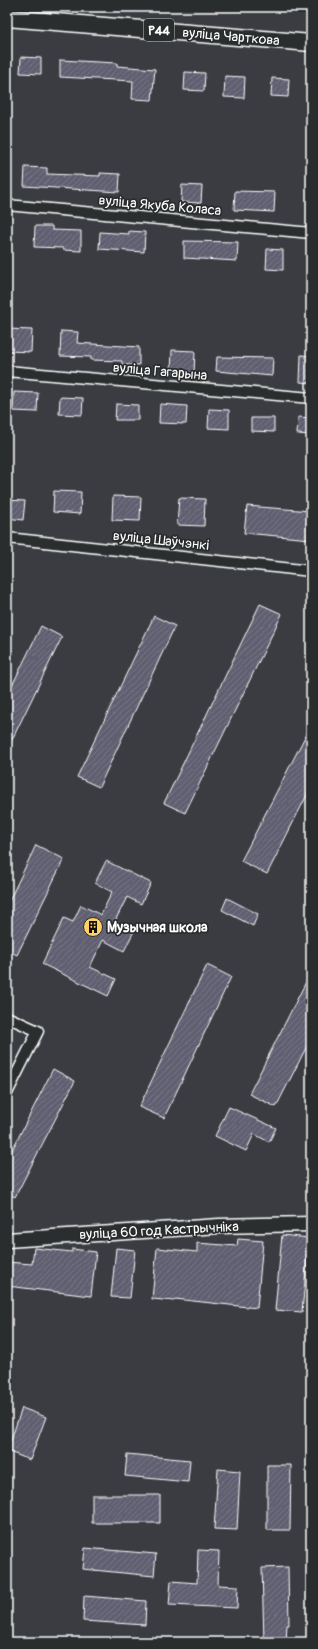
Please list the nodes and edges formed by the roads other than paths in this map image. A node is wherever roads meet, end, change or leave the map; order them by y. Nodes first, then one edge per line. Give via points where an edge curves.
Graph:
1 (7, 18) edge
2 (311, 43) edge
3 (7, 205) edge
4 (311, 233) edge
5 (7, 371) edge
6 (311, 398) edge
7 (7, 538) edge
8 (311, 571) edge
9 (7, 1017) edge
10 (7, 1093) edge
11 (311, 1224) edge
12 (7, 1240) edge

1 - 2 main road, вуліца Чарткова / Р44
3 - 4 street, вуліца Якуба Коласа
5 - 6 street, вуліца Гагарына
7 - 8 street, вуліца Шаўчэнкі
9 - 10 street via 38,1031
11 - 12 street, вуліца 60 год Кастрычніка via 219,1226

